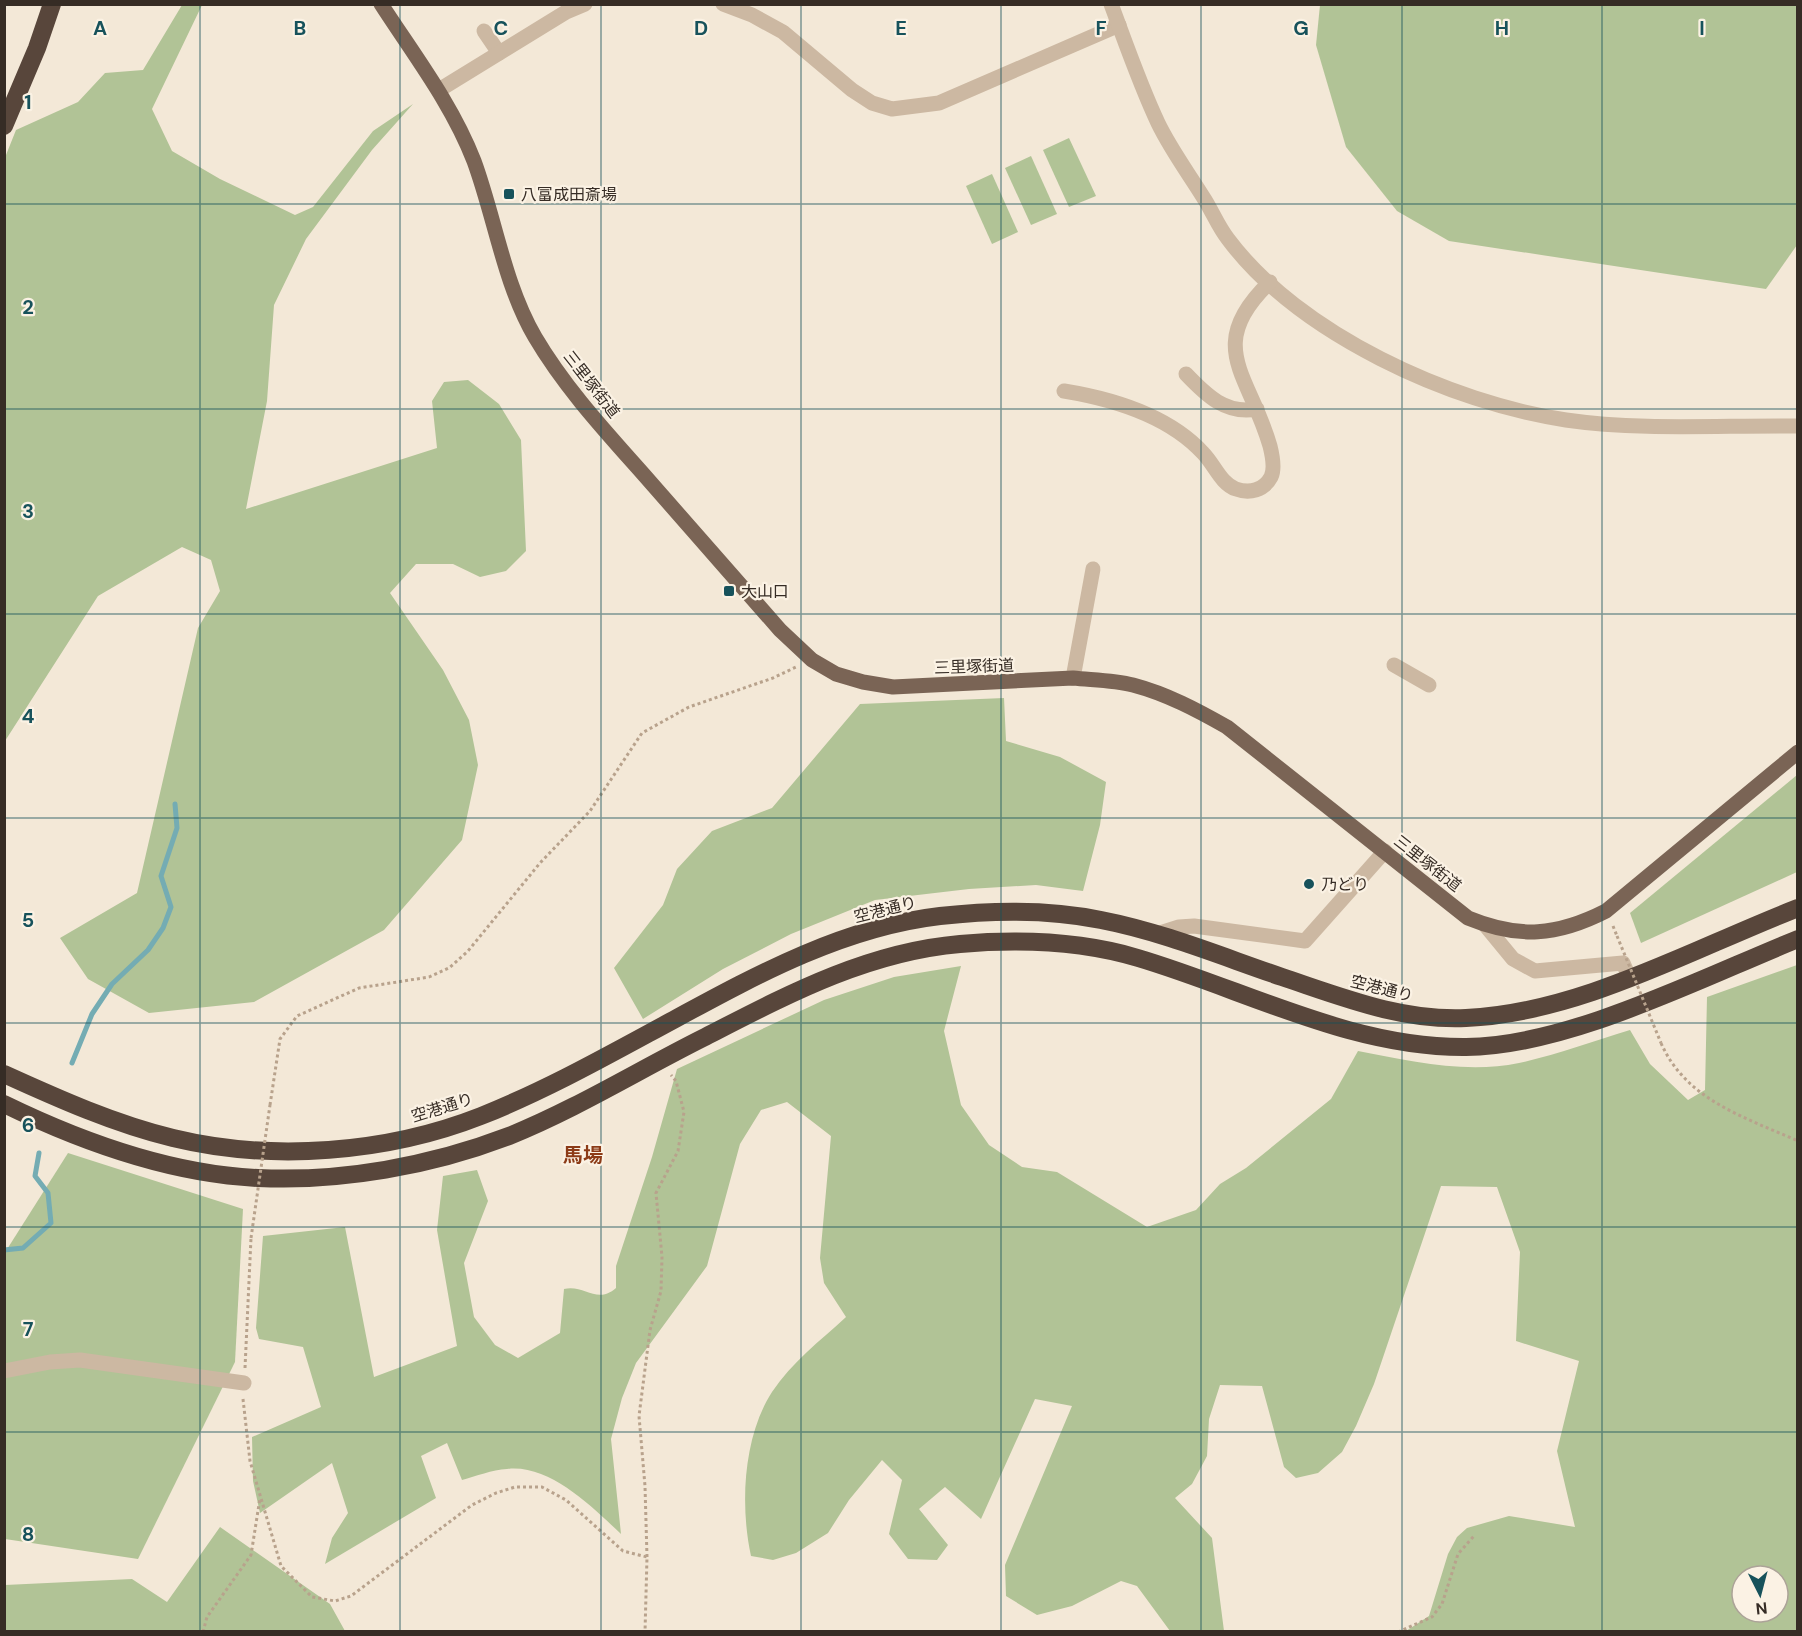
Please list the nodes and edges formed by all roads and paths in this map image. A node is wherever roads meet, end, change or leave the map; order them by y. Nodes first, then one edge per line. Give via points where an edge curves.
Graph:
1 (52, 4) edge
2 (381, 4) edge
3 (585, 4) edge
4 (723, 4) edge
5 (1111, 4) edge
6 (1119, 26) junction
7 (484, 30) dead end
8 (499, 53) junction
9 (439, 90) junction
10 (4, 126) edge
11 (1270, 282) junction
12 (1186, 374) dead end
13 (1064, 392) dead end
14 (1257, 409) junction
15 (1797, 426) edge
16 (1093, 569) dead end
17 (812, 660) junction
18 (1394, 665) dead end
19 (1072, 678) junction
20 (1429, 685) dead end
21 (1797, 752) edge
22 (1384, 851) junction
23 (1797, 908) edge
24 (1485, 925) junction
25 (1157, 934) junction
26 (1617, 936) dead end
27 (1797, 939) edge
28 (1629, 977) junction
29 (660, 1059) junction
30 (4, 1074) edge
31 (4, 1104) edge
32 (1797, 1141) edge
33 (4, 1371) edge
34 (244, 1383) junction
35 (260, 1497) junction
36 (1474, 1536) dead end
37 (647, 1557) junction
38 (203, 1632) edge
39 (645, 1632) edge
40 (1398, 1632) edge

1 - 10 highway
2 - 9 main road, 三里塚街道
3 - 8 street
4 - 6 street via 783,32 852,90 872,103 892,109 939,103
5 - 6 street
6 - 11 street via 1178,160 1228,239
7 - 8 street
8 - 9 street
9 - 17 main road, 三里塚街道 via 474,161 522,309 553,365 591,416 772,621
11 - 14 street via 1248,302 1238,321 1235,339 1236,359
11 - 15 street via 1347,340 1416,377 1513,408 1566,420 1624,425
12 - 14 street via 1224,406 1242,412
13 - 14 street via 1097,396 1151,415 1204,453 1234,489 1250,492 1264,487 1272,475 1272,454
16 - 19 street
17 - 19 main road, 三里塚街道 via 836,674 893,687
17 - 34 path, bridge via 689,707 642,733 590,811 449,968 429,977 358,988 297,1016 280,1039 270,1105 251,1238
18 - 20 street
19 - 22 main road, 三里塚街道 via 1132,685 1185,704 1227,727
21 - 24 main road, 三里塚街道 via 1606,911 1582,923 1536,932 1506,932
22 - 24 main road, 三里塚街道 via 1468,918
22 - 25 street via 1305,941 1194,926
23 - 28 highway, 空港通り
24 - 28 street via 1513,959 1535,971 1623,963
25 - 28 highway, 空港通り via 1348,1000 1425,1017 1463,1018 1541,1010
25 - 30 highway, 空港通り via 1103,920 1034,912 992,911 898,922 772,967 543,1090 479,1117 398,1140 302,1151 208,1145 117,1121
26 - 32 path, bridge via 1668,1059 1692,1088 1716,1105
27 - 29 highway via 1567,1029 1503,1044 1470,1047 1428,1046 1374,1036 1138,958 1087,946 1009,942 952,945 867,962 827,977
29 - 31 highway via 558,1114 476,1147 405,1166 309,1177 256,1178 150,1160
29 - 37 path via 676,1081 684,1112 678,1150 656,1193 661,1291 650,1330 639,1416
33 - 34 street via 80,1360
34 - 35 path via 246,1441
35 - 37 path via 281,1566 312,1598 335,1601 351,1596 472,1505 515,1487 542,1487 566,1500 623,1551
35 - 38 path via 250,1555 207,1617
36 - 40 path via 1458,1554 1442,1604 1432,1617
37 - 39 path

